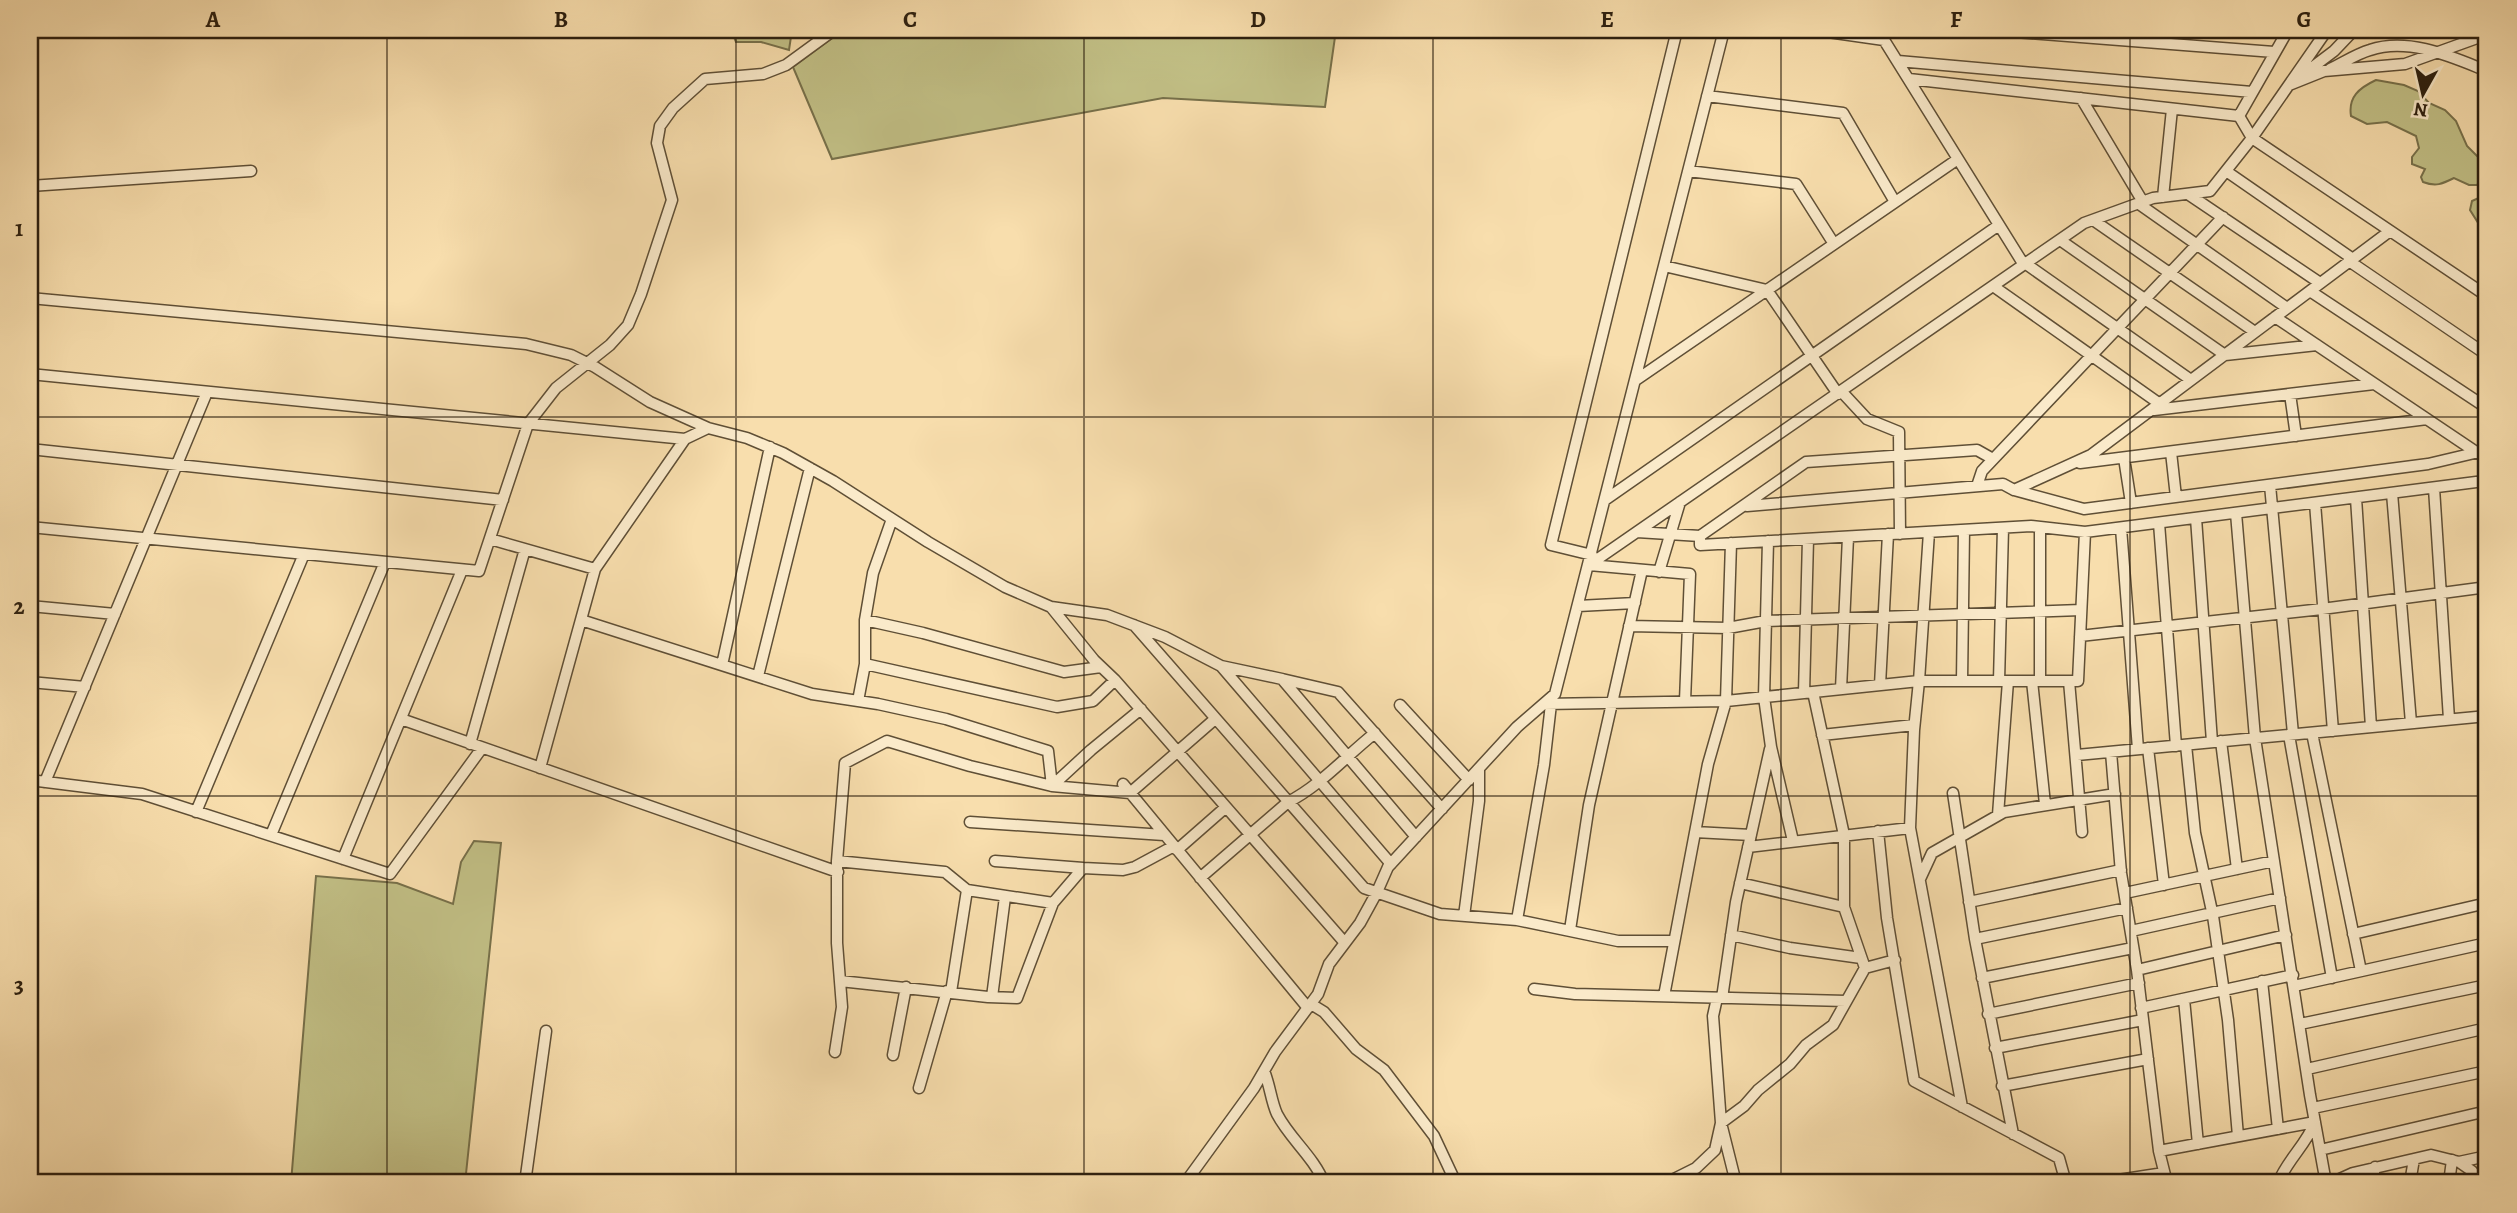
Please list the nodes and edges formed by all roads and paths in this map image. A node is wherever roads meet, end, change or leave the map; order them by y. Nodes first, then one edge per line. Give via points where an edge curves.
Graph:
1 (834, 30) edge
2 (1677, 30) edge
3 (1724, 30) edge
4 (1814, 30) edge
5 (1989, 30) edge
6 (1997, 30) edge
7 (2288, 30) edge
8 (2326, 30) edge
9 (2354, 30) edge
10 (2487, 33) edge
11 (1888, 35) edge
12 (2136, 35) edge
13 (2274, 52) junction
14 (2440, 52) junction
15 (1898, 61) junction
16 (2324, 71) junction
17 (2487, 71) edge
18 (1909, 79) junction
19 (2289, 85) junction
20 (2252, 92) junction
21 (1707, 96) junction
22 (2081, 98) junction
23 (2172, 109) junction
24 (2239, 116) junction
25 (2252, 138) junction
26 (1958, 159) junction
27 (251, 171) dead end
28 (1688, 171) junction
29 (2226, 171) junction
30 (30, 186) edge
31 (2188, 194) junction
32 (2163, 197) junction
33 (1895, 202) junction
34 (2141, 203) junction
35 (2223, 217) junction
36 (2093, 220) junction
37 (1999, 225) junction
38 (2390, 231) junction
39 (2060, 240) junction
40 (1834, 244) junction
41 (2197, 244) junction
42 (2351, 260) junction
43 (2025, 265) junction
44 (1664, 266) junction
45 (2170, 273) junction
46 (2320, 283) junction
47 (1993, 286) junction
48 (1767, 290) junction
49 (2310, 291) junction
50 (2487, 296) edge
51 (30, 299) edge
52 (2145, 299) junction
53 (2287, 308) junction
54 (2275, 317) junction
55 (2117, 328) junction
56 (2255, 332) junction
57 (2316, 345) junction
58 (2091, 355) junction
59 (2225, 355) junction
60 (2487, 355) edge
61 (1812, 356) junction
62 (586, 363) junction
63 (30, 374) edge
64 (1636, 380) junction
65 (2191, 380) junction
66 (2374, 384) junction
67 (207, 392) junction
68 (1839, 392) junction
69 (2290, 394) junction
70 (2155, 407) junction
71 (2487, 408) edge
72 (2427, 419) junction
73 (2487, 422) edge
74 (528, 424) junction
75 (708, 428) junction
76 (2296, 436) junction
77 (685, 439) junction
78 (770, 447) junction
79 (30, 449) edge
80 (2479, 451) junction
81 (2171, 452) junction
82 (1899, 455) junction
83 (2124, 458) junction
84 (1993, 459) junction
85 (177, 465) junction
86 (2070, 465) junction
87 (810, 468) junction
88 (2484, 481) junction
89 (2270, 485) junction
90 (1977, 486) junction
91 (2434, 488) junction
92 (2014, 490) junction
93 (2392, 493) junction
94 (1901, 494) junction
95 (2486, 494) edge
96 (2176, 497) junction
97 (2356, 498) junction
98 (503, 500) junction
99 (1605, 500) junction
100 (1681, 502) junction
101 (2131, 503) junction
102 (2315, 503) junction
103 (1744, 506) junction
104 (2273, 508) junction
105 (2236, 513) junction
106 (2196, 518) junction
107 (892, 519) junction
108 (2159, 523) junction
109 (30, 527) edge
110 (2040, 527) junction
111 (2487, 527) edge
112 (2003, 528) junction
113 (2121, 528) junction
114 (1964, 530) junction
115 (1637, 532) junction
116 (1928, 532) junction
117 (2085, 533) junction
118 (1671, 534) junction
119 (1894, 534) junction
120 (1700, 536) junction
121 (1848, 537) junction
122 (146, 538) junction
123 (490, 539) junction
124 (1808, 539) junction
125 (1768, 541) junction
126 (1731, 543) junction
127 (525, 549) junction
128 (304, 554) junction
129 (1590, 560) junction
130 (385, 562) junction
131 (595, 569) junction
132 (463, 570) junction
133 (1642, 570) junction
134 (1659, 572) junction
135 (2487, 587) edge
136 (2442, 593) junction
137 (2401, 598) junction
138 (1635, 603) junction
139 (2362, 604) junction
140 (30, 606) edge
141 (1578, 606) junction
142 (1051, 607) junction
143 (2322, 609) junction
144 (2081, 610) junction
145 (2040, 611) junction
146 (2001, 613) junction
147 (115, 614) junction
148 (1963, 614) junction
149 (2283, 614) junction
150 (1923, 615) junction
151 (1884, 617) junction
152 (1844, 618) junction
153 (2245, 618) junction
154 (581, 620) junction
155 (865, 620) junction
156 (1806, 620) junction
157 (1766, 621) junction
158 (2204, 622) junction
159 (1134, 625) junction
160 (1629, 626) junction
161 (2168, 626) junction
162 (1688, 627) junction
163 (1728, 628) junction
164 (2129, 631) junction
165 (2080, 636) junction
166 (865, 664) junction
167 (722, 665) junction
168 (1221, 666) junction
169 (1101, 667) junction
170 (758, 676) junction
171 (1282, 679) junction
172 (1115, 680) junction
173 (1919, 681) junction
174 (1962, 681) junction
175 (2004, 681) junction
176 (2036, 681) junction
177 (2069, 681) junction
178 (30, 682) edge
179 (1880, 685) junction
180 (85, 687) junction
181 (1842, 689) junction
182 (1808, 692) junction
183 (1764, 697) junction
184 (858, 701) junction
185 (1685, 701) junction
186 (1726, 701) junction
187 (1612, 703) junction
188 (1548, 704) junction
189 (1400, 705) dead end
190 (1141, 709) junction
191 (2487, 716) edge
192 (401, 719) junction
193 (1215, 719) junction
194 (2449, 719) junction
195 (2410, 723) junction
196 (1914, 725) junction
197 (2371, 727) junction
198 (2333, 731) junction
199 (1374, 733) junction
200 (2312, 733) junction
201 (1822, 735) junction
202 (2291, 735) junction
203 (2255, 738) junction
204 (2217, 742) junction
205 (470, 744) junction
206 (2181, 745) junction
207 (1771, 747) junction
208 (482, 748) junction
209 (2143, 749) junction
210 (1177, 751) junction
211 (2110, 752) junction
212 (2077, 755) junction
213 (1347, 756) junction
214 (540, 768) junction
215 (1479, 770) junction
216 (30, 780) edge
217 (1319, 780) junction
218 (1469, 780) junction
219 (46, 782) junction
220 (1052, 786) junction
221 (1126, 789) junction
222 (1953, 793) dead end
223 (2115, 794) junction
224 (2080, 798) junction
225 (1288, 802) junction
226 (2045, 804) junction
227 (1226, 807) junction
228 (1442, 809) junction
229 (196, 812) junction
230 (1998, 815) junction
231 (970, 822) dead end
232 (1910, 828) junction
233 (1878, 831) junction
234 (1695, 832) junction
235 (2082, 832) dead end
236 (1250, 834) junction
237 (271, 835) junction
238 (1164, 835) junction
239 (1844, 835) junction
240 (1416, 837) junction
241 (1960, 839) junction
242 (1750, 841) junction
243 (1793, 841) junction
244 (1175, 848) junction
245 (343, 859) junction
246 (995, 861) dead end
247 (2274, 861) junction
248 (1391, 864) junction
249 (837, 867) junction
250 (1083, 868) junction
251 (2237, 869) junction
252 (2121, 870) junction
253 (2204, 876) junction
254 (1200, 878) junction
255 (1920, 879) junction
256 (1740, 883) junction
257 (2164, 885) junction
258 (967, 890) junction
259 (1377, 892) junction
260 (2125, 893) junction
261 (1005, 897) junction
262 (2280, 898) junction
263 (1969, 902) junction
264 (1053, 903) junction
265 (2487, 903) edge
266 (1844, 907) junction
267 (2127, 908) junction
268 (2212, 913) junction
269 (1464, 916) junction
270 (1517, 920) junction
271 (1570, 930) junction
272 (2131, 931) junction
273 (2353, 934) junction
274 (1731, 935) junction
275 (2286, 935) junction
276 (1975, 939) junction
277 (1674, 941) junction
278 (1345, 943) junction
279 (2487, 943) edge
280 (2133, 948) junction
281 (2218, 951) junction
282 (1895, 960) junction
283 (1863, 963) junction
284 (2137, 970) junction
285 (2361, 971) junction
286 (1982, 978) junction
287 (2332, 978) junction
288 (2294, 980) junction
289 (840, 981) junction
290 (2262, 981) junction
291 (2138, 983) junction
292 (2487, 985) edge
293 (906, 987) junction
294 (1534, 989) dead end
295 (2223, 989) junction
296 (949, 991) junction
297 (1664, 996) junction
298 (992, 997) junction
299 (1719, 998) junction
300 (2183, 999) junction
301 (1846, 1001) junction
302 (1309, 1006) junction
303 (1988, 1014) junction
304 (2142, 1014) junction
305 (2300, 1024) junction
306 (2487, 1028) edge
307 (546, 1031) dead end
308 (1995, 1048) junction
309 (835, 1052) dead end
310 (893, 1055) dead end
311 (2148, 1059) junction
312 (2307, 1069) junction
313 (1264, 1071) junction
314 (2487, 1071) edge
315 (2002, 1086) junction
316 (919, 1088) dead end
317 (1962, 1107) junction
318 (2312, 1108) junction
319 (2487, 1111) edge
320 (2315, 1122) junction
321 (1721, 1123) junction
322 (2277, 1129) junction
323 (2013, 1133) junction
324 (2238, 1136) junction
325 (2197, 1144) junction
326 (2320, 1150) junction
327 (2159, 1151) junction
328 (2487, 1156) edge
329 (2414, 1158) junction
330 (2455, 1161) junction
331 (2375, 1167) junction
332 (2165, 1178) edge
333 (525, 1183) edge
334 (1185, 1183) edge
335 (1324, 1183) edge
336 (1456, 1183) edge
337 (1666, 1183) edge
338 (1736, 1183) edge
339 (2066, 1183) edge
340 (2099, 1183) edge
341 (2278, 1183) edge
342 (2329, 1183) edge
343 (2372, 1183) edge
344 (2410, 1183) edge
345 (2449, 1183) edge
346 (2479, 1183) edge

1 - 62 street via 786,65 763,74 705,79 673,108 660,126 657,143 672,200 642,294 628,326
2 - 129 street via 1551,545
3 - 21 street
4 - 11 street
5 - 6 street
6 - 12 street
7 - 13 street
8 - 19 street
9 - 19 street
10 - 14 street
11 - 15 street
12 - 13 street
13 - 20 street
14 - 16 street via 2405,64
14 - 16 street via 2398,46 2371,49
14 - 17 street
15 - 18 street
15 - 20 street
16 - 19 street
18 - 22 street
18 - 26 street
19 - 25 street
20 - 24 street
21 - 28 street
21 - 33 street via 1843,113
22 - 23 street
22 - 34 street
23 - 24 street
23 - 32 street
24 - 25 street
25 - 29 street
25 - 38 street
26 - 33 street
26 - 37 street
27 - 30 street
28 - 40 street via 1796,184
28 - 44 street
29 - 31 street via 2210,191
29 - 42 street
31 - 32 street
31 - 35 street
32 - 34 street
33 - 40 street
34 - 36 street
34 - 41 street
35 - 41 street
35 - 46 street
36 - 39 street
36 - 45 street
37 - 43 street
37 - 61 street
38 - 42 street
38 - 50 street
39 - 43 street
39 - 52 street
40 - 48 street
41 - 45 street
41 - 53 street
42 - 46 street
42 - 60 street
43 - 47 street
43 - 55 street
44 - 48 street
44 - 64 street
45 - 52 street
45 - 56 street
46 - 49 street
47 - 58 street
47 - 68 street
48 - 61 street
48 - 64 street
49 - 53 street
49 - 71 street
51 - 62 street via 526,344
52 - 55 street
52 - 59 street
53 - 54 street
54 - 56 street
54 - 57 street
55 - 58 street
55 - 65 street
56 - 59 street
57 - 59 street
57 - 66 street
58 - 70 street
58 - 84 street
59 - 65 street
61 - 68 street
61 - 99 street
62 - 74 street via 556,387
62 - 75 street via 650,402
63 - 67 street
64 - 99 street
65 - 70 street
66 - 69 street
66 - 72 street
67 - 74 street
67 - 85 street
68 - 82 street via 1867,419 1899,432
68 - 100 street
69 - 70 street
69 - 76 street
70 - 86 street via 2091,455
72 - 76 street
72 - 80 street
73 - 80 street
74 - 77 street
74 - 98 street
75 - 77 street
75 - 78 street
76 - 81 street
77 - 131 street
78 - 87 street
78 - 167 street
79 - 85 street
80 - 88 street
80 - 89 street via 2428,464
81 - 83 street
81 - 96 street
82 - 84 street via 1977,450
82 - 94 street
82 - 103 street via 1806,462
83 - 86 street
83 - 101 street
84 - 90 street
85 - 98 street
85 - 122 street
86 - 92 street
87 - 107 street
87 - 170 street
88 - 91 street
88 - 95 street
89 - 96 street
89 - 104 street
90 - 92 street via 2003,484
90 - 94 street
91 - 93 street
91 - 136 street
92 - 101 street via 2084,509
93 - 97 street
93 - 137 street
94 - 103 street
94 - 119 street
95 - 111 street
96 - 101 street
97 - 102 street
97 - 139 street
98 - 123 street
99 - 129 street
100 - 115 street
100 - 118 street
102 - 104 street
102 - 143 street
103 - 120 street
104 - 105 street
104 - 149 street
105 - 106 street
105 - 153 street
106 - 108 street
106 - 158 street
107 - 142 street via 1005,587
107 - 155 street via 873,573
108 - 113 street
108 - 161 street
109 - 122 street
110 - 112 street
110 - 117 street
110 - 145 street
112 - 114 street
112 - 146 street
113 - 117 street
113 - 164 street
114 - 116 street
114 - 148 street
115 - 118 street
115 - 129 street
116 - 119 street
116 - 150 street
117 - 144 street
118 - 120 street
118 - 134 street
119 - 121 street
119 - 151 street
120 - 126 street via 1700,545
121 - 124 street
121 - 152 street
122 - 128 street
122 - 147 street
123 - 127 street
123 - 132 street via 479,571
124 - 125 street
124 - 156 street
125 - 126 street
125 - 157 street
126 - 163 street
127 - 131 street
127 - 205 street
128 - 130 street
128 - 229 street
129 - 133 street
129 - 141 street
130 - 132 street
130 - 237 street
131 - 154 street
132 - 192 street
133 - 134 street
133 - 138 street
134 - 162 street via 1690,574
135 - 136 street
136 - 137 street
136 - 194 street
137 - 139 street
137 - 195 street
138 - 141 street
138 - 160 street
139 - 143 street
139 - 197 street
140 - 147 street
141 - 188 street via 1555,694
142 - 159 street via 1107,615
142 - 169 street
143 - 149 street
143 - 198 street
144 - 145 street
144 - 165 street
145 - 146 street
145 - 176 street
146 - 148 street
146 - 175 street
147 - 180 street
148 - 150 street
148 - 174 street
149 - 153 street
149 - 202 street
150 - 151 street
150 - 173 street
151 - 152 street
151 - 179 street
152 - 156 street
152 - 181 street
153 - 158 street
153 - 203 street
154 - 167 street
154 - 214 street
155 - 166 street
155 - 169 street via 1064,672
156 - 157 street
156 - 182 street
157 - 163 street
157 - 183 street
158 - 161 street
158 - 204 street
159 - 168 street
159 - 193 street
160 - 162 street
160 - 187 street
161 - 164 street
161 - 206 street
162 - 163 street
162 - 185 street
163 - 186 street
164 - 165 street
164 - 209 street
165 - 177 street via 2078,681
166 - 172 street via 1057,707 1093,701
166 - 184 street
167 - 170 street
168 - 171 street
168 - 217 street
169 - 172 street
170 - 184 street via 812,694
171 - 199 street via 1338,692
171 - 213 street
172 - 190 street
173 - 174 street
173 - 179 street
173 - 196 street
174 - 175 street
175 - 176 street
175 - 230 street
176 - 177 street
176 - 226 street
177 - 212 street
178 - 180 street
179 - 181 street
180 - 219 street
181 - 182 street
182 - 183 street
182 - 201 street
183 - 186 street
183 - 207 street
184 - 220 street via 946,719 1048,751
185 - 186 street
185 - 187 street
186 - 234 street
187 - 188 street
187 - 271 street via 1589,804
188 - 215 street via 1517,727
188 - 270 street via 1544,765
189 - 218 street
190 - 210 street
190 - 220 street
191 - 194 street
192 - 205 street
192 - 245 street
193 - 210 street
193 - 225 street
194 - 195 street
195 - 197 street
196 - 201 street
196 - 232 street
197 - 198 street
198 - 200 street
199 - 213 street
199 - 228 street
200 - 202 street
200 - 273 street
201 - 239 street
202 - 203 street
202 - 287 street
203 - 204 street
203 - 247 street
204 - 206 street
204 - 251 street
205 - 208 street
206 - 209 street
206 - 253 street
207 - 242 street
207 - 243 street
208 - 214 street
208 - 245 street via 390,874
209 - 211 street
209 - 257 street
210 - 221 street
210 - 227 street
211 - 212 street
211 - 223 street
212 - 224 street
213 - 217 street
213 - 240 street
214 - 249 street
215 - 218 street
215 - 269 street
216 - 219 street
217 - 225 street
217 - 248 street
218 - 228 street
219 - 229 street via 142,794
220 - 221 street
220 - 249 street via 887,741 845,762
221 - 238 street
222 - 241 street
223 - 224 street
223 - 252 street
224 - 226 street
224 - 235 street
225 - 236 street
225 - 259 street via 1364,888
226 - 230 street
227 - 236 street
227 - 244 street
228 - 240 street
229 - 237 street
230 - 241 street
231 - 238 street
232 - 233 street
232 - 255 street
233 - 239 street
233 - 282 street
234 - 242 street
234 - 277 street
236 - 254 street
236 - 278 street
237 - 245 street
238 - 244 street
239 - 243 street
239 - 266 street
240 - 248 street
241 - 255 street via 1932,853
241 - 263 street
242 - 243 street
242 - 256 street
244 - 250 street via 1123,870
244 - 254 street
246 - 250 street
247 - 251 street
247 - 262 street
248 - 259 street
249 - 258 street via 945,872
249 - 289 street
250 - 264 street
251 - 253 street
252 - 260 street
252 - 263 street
253 - 257 street
253 - 268 street
254 - 302 street
255 - 317 street
256 - 266 street
256 - 274 street
257 - 260 street
258 - 261 street
258 - 296 street
259 - 269 street via 1440,914
259 - 278 street
260 - 267 street
261 - 264 street
261 - 298 street
262 - 268 street
262 - 275 street
263 - 276 street
264 - 298 street via 1017,998
265 - 273 street
266 - 283 street
267 - 272 street
267 - 276 street
268 - 272 street
268 - 281 street
269 - 270 street
270 - 271 street
271 - 277 street via 1618,942
272 - 280 street
273 - 285 street
274 - 283 street
274 - 299 street
275 - 281 street
275 - 288 street
276 - 286 street
277 - 297 street
278 - 302 street
279 - 285 street
280 - 284 street
280 - 286 street
281 - 284 street
281 - 295 street
282 - 283 street
282 - 317 street via 1914,1081
283 - 301 street
284 - 291 street
285 - 287 street
286 - 303 street
287 - 288 street
288 - 290 street
288 - 305 street
289 - 293 street
289 - 309 street via 842,1007
290 - 295 street
290 - 322 street
291 - 303 street
291 - 304 street
292 - 305 street
293 - 296 street
293 - 310 street
294 - 297 street
295 - 300 street
295 - 324 street
296 - 298 street
296 - 316 street
297 - 299 street
299 - 301 street
299 - 321 street via 1713,1016
300 - 304 street
300 - 325 street
301 - 321 street via 1833,1025
302 - 313 street
302 - 336 street via 1324,1012 1356,1049 1384,1070 1434,1136
303 - 308 street
304 - 308 street
304 - 311 street
305 - 312 street
306 - 312 street
307 - 333 street
308 - 315 street
311 - 315 street
311 - 327 street
312 - 318 street
313 - 334 street
313 - 335 street via 1276,1112
314 - 318 street
315 - 323 street
317 - 323 street
318 - 320 street
319 - 326 street
320 - 322 street
320 - 326 street
320 - 341 street
321 - 337 street via 1715,1150 1696,1168
321 - 338 street
322 - 324 street
323 - 339 street via 2059,1158
324 - 325 street
325 - 327 street
326 - 342 street
327 - 332 street
328 - 330 street
329 - 330 street via 2431,1155
329 - 331 street
329 - 344 street
330 - 345 street
330 - 346 street via 2472,1171
331 - 342 street
331 - 343 street
332 - 340 street

